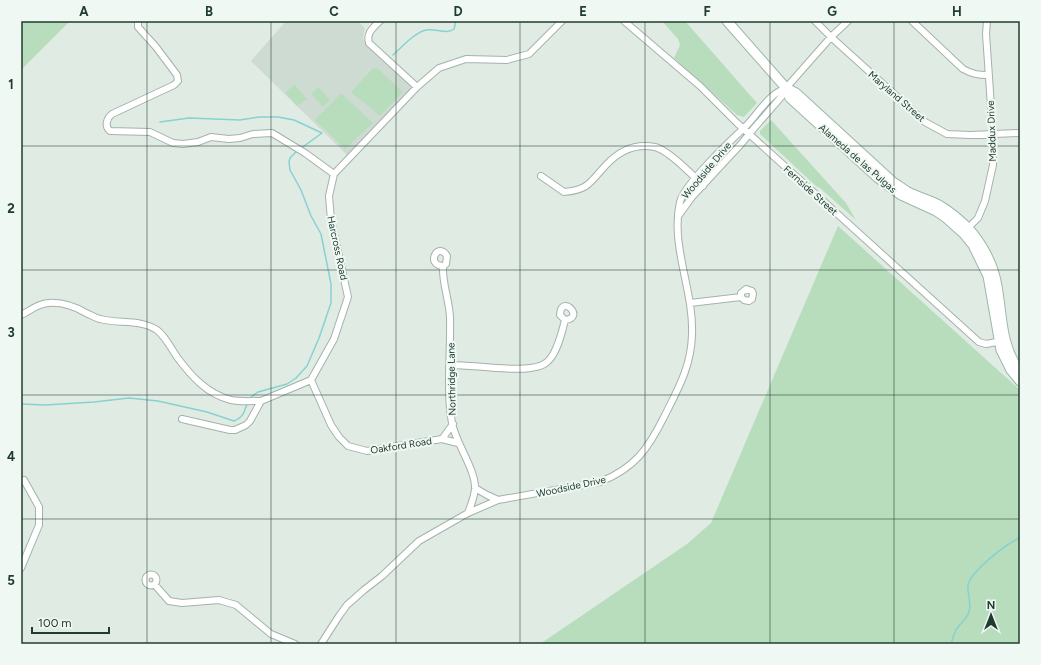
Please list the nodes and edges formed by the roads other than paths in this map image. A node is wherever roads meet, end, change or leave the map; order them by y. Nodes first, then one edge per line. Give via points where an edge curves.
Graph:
1 (138, 21) edge
2 (380, 21) edge
3 (562, 21) edge
4 (624, 21) edge
5 (728, 21) edge
6 (815, 21) edge
7 (848, 21) edge
8 (912, 21) edge
9 (987, 21) edge
10 (831, 37) junction
11 (989, 75) junction
12 (417, 87) junction
13 (786, 88) junction
14 (743, 129) junction
15 (1020, 133) edge
16 (749, 134) junction
17 (993, 135) junction
18 (334, 174) junction
19 (541, 176) dead end
20 (696, 178) junction
21 (703, 186) junction
22 (678, 216) junction
23 (966, 231) junction
24 (443, 266) dead end
25 (741, 297) dead end
26 (690, 303) junction
27 (21, 315) edge
28 (565, 320) dead end
29 (1001, 341) junction
30 (450, 364) junction
31 (1020, 372) edge
32 (311, 380) junction
33 (1020, 382) edge
34 (261, 401) junction
35 (182, 419) dead end
36 (452, 424) junction
37 (442, 439) junction
38 (458, 443) junction
39 (24, 480) dead end
40 (475, 488) junction
41 (498, 500) junction
42 (468, 513) junction
43 (21, 568) edge
44 (155, 585) dead end
45 (295, 644) edge
46 (321, 644) edge

1 - 18 street via 138,27 156,47 178,80 174,85 112,114 108,118 107,129 150,132 173,143 183,144 211,137 229,139 272,133
2 - 12 street via 368,34 369,43
3 - 12 street via 529,54 507,60 466,59 439,68
4 - 14 street, Fernside Street via 700,86
5 - 13 main road, Alameda de las Pulgas
6 - 10 street, Maryland Street
7 - 10 street
8 - 11 street via 963,69 969,73
9 - 11 street, Maddux Drive
10 - 13 street
10 - 17 street, Maryland Street via 925,122 947,134
11 - 17 street, Maddux Drive
12 - 18 street
13 - 14 street, Woodside Drive via 777,91
13 - 16 street, Woodside Drive
13 - 23 main road, Alameda de las Pulgas via 790,98 878,178 901,195 936,211
14 - 16 street, Fernside Street
14 - 20 street, Woodside Drive
15 - 17 street, Maryland Street
16 - 21 street, Woodside Drive
16 - 29 street, Fernside Street via 979,342 986,344
17 - 23 street, Maddux Drive via 993,165 985,201 978,218
18 - 32 street, Harcross Road via 329,196 331,220 348,297 334,339
19 - 20 street via 564,192 577,191 591,182 616,155 640,146 656,147
20 - 21 street
20 - 22 street, Woodside Drive via 680,201
21 - 22 street, Woodside Drive
22 - 26 street, Woodside Drive via 680,246
23 - 29 main road, Alameda de las Pulgas via 978,242 996,281
24 - 30 street, Northridge Lane via 442,274 450,315
25 - 26 street
26 - 41 street, Woodside Drive via 690,358 686,371 645,451 619,473 600,482
27 - 34 street via 46,303 62,303 100,319 150,326 165,339 188,372 206,388 232,400
28 - 30 street via 554,352 547,362 538,367 525,369
29 - 31 main road, Alameda de las Pulgas
29 - 33 main road, Alameda de las Pulgas via 1005,360
30 - 36 street, Northridge Lane
32 - 34 street
32 - 37 street, Oakford Road via 332,425 348,446 367,451
34 - 35 street via 250,421 235,430
36 - 37 street
36 - 38 street, Northridge Lane
37 - 38 street, Oakford Road
38 - 40 street, Northridge Lane via 472,474
39 - 43 street via 39,507 39,525
40 - 41 street
40 - 42 street, Northridge Lane
41 - 42 street, Woodside Drive
42 - 46 street, Woodside Drive via 419,541 347,605
44 - 45 street via 170,601 182,603 219,600 236,605 271,634

